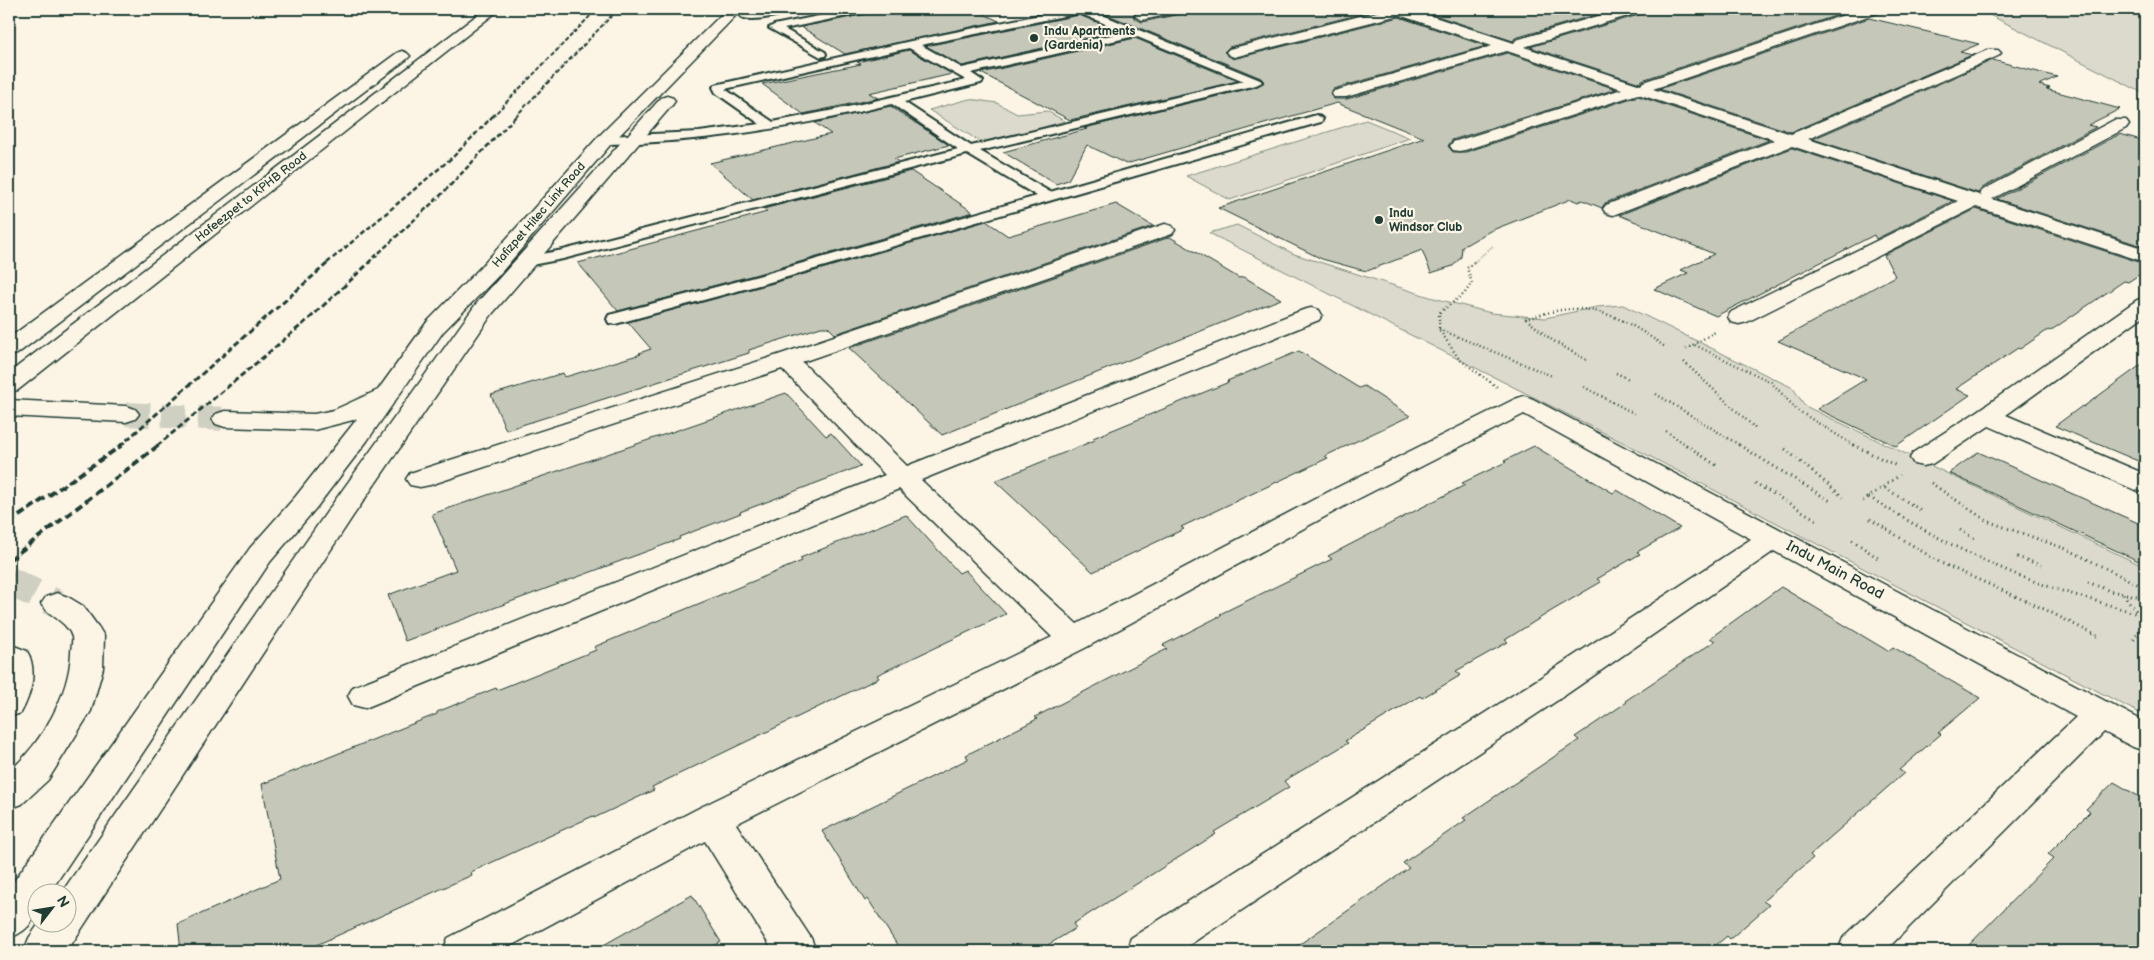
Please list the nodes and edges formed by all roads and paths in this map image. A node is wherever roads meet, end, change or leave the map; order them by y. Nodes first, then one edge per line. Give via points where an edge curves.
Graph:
1 (466, 9) edge
2 (493, 9) edge
3 (793, 9) edge
4 (866, 9) edge
5 (1079, 9) edge
6 (1083, 9) edge
7 (1175, 9) edge
8 (1405, 9) edge
9 (1636, 9) edge
10 (1875, 9) edge
11 (744, 11) edge
12 (1142, 16) dead end
13 (1138, 32) junction
14 (434, 33) dead end
15 (911, 44) junction
16 (1515, 44) junction
17 (418, 45) dead end
18 (1234, 52) dead end
19 (1993, 53) dead end
20 (821, 54) dead end
21 (961, 72) junction
22 (1644, 87) junction
23 (1340, 94) dead end
24 (893, 100) junction
25 (1317, 119) dead end
26 (2120, 124) dead end
27 (770, 125) junction
28 (1798, 136) junction
29 (605, 140) junction
30 (633, 140) junction
31 (1459, 146) dead end
32 (969, 150) junction
33 (1047, 196) junction
34 (1982, 197) junction
35 (1613, 209) dead end
36 (1165, 230) dead end
37 (2145, 244) edge
38 (1494, 245) dead end
39 (2145, 256) edge
40 (526, 261) junction
41 (2145, 305) edge
42 (1311, 314) dead end
43 (1739, 317) joint
44 (615, 319) dead end
45 (1439, 329) junction
46 (1665, 346) dead end
47 (9, 349) edge
48 (1686, 349) dead end
49 (786, 360) junction
50 (1588, 362) dead end
51 (1684, 362) dead end
52 (1616, 373) dead end
53 (1552, 376) dead end
54 (1629, 379) dead end
55 (9, 385) edge
56 (1584, 387) dead end
57 (389, 392) junction
58 (1656, 394) dead end
59 (1524, 404) junction
60 (9, 408) edge
61 (126, 414) tunnel mouth
62 (1637, 415) dead end
63 (1987, 416) junction
64 (225, 419) tunnel mouth
65 (1756, 430) dead end
66 (1666, 431) dead end
67 (1785, 449) dead end
68 (1923, 458) joint
69 (1719, 467) dead end
70 (420, 478) dead end
71 (903, 478) junction
72 (1755, 483) dead end
73 (2145, 484) edge
74 (1885, 488) junction
75 (1843, 497) dead end
76 (1869, 497) junction
77 (1832, 502) dead end
78 (1863, 502) dead end
79 (1922, 511) dead end
80 (1870, 519) dead end
81 (1817, 520) dead end
82 (1960, 530) dead end
83 (1774, 537) junction
84 (1975, 539) dead end
85 (2017, 557) dead end
86 (2041, 565) dead end
87 (2088, 582) dead end
88 (2123, 594) junction
89 (2142, 597) dead end
90 (57, 604) tunnel mouth
91 (2140, 615) junction
92 (2145, 617) edge
93 (2099, 637) dead end
94 (1074, 640) junction
95 (2133, 640) dead end
96 (9, 656) edge
97 (365, 696) dead end
98 (9, 704) edge
99 (2101, 714) junction
100 (2145, 738) edge
101 (9, 794) edge
102 (712, 819) junction
103 (78, 902) edge
104 (9, 920) edge
105 (57, 932) edge
106 (44, 951) edge
107 (463, 951) edge
108 (796, 951) edge
109 (1146, 951) edge
110 (1858, 951) edge

1 - 14 street
2 - 55 street, Hafeezpet to KPHB Road
3 - 11 lane via 764,15
4 - 20 lane via 774,28
5 - 6 lane
6 - 13 lane
6 - 15 lane
7 - 12 street
8 - 16 street
8 - 18 street
9 - 16 street
10 - 22 street
11 - 29 street, Hafizpet Hitec Link Road
11 - 30 street
13 - 21 lane
13 - 32 lane via 1256,82
15 - 21 lane
15 - 27 lane via 719,88
16 - 22 street
16 - 23 street
17 - 47 street
19 - 28 street
21 - 24 lane via 977,81
22 - 28 street
22 - 31 street
24 - 27 lane
24 - 32 lane
25 - 33 lane
26 - 34 street
27 - 30 lane via 701,136
28 - 34 street
28 - 35 street
29 - 30 lane
29 - 57 street, Hafizpet Hitec Link Road via 490,271 436,327
30 - 40 street
32 - 33 lane
32 - 40 lane
33 - 44 lane
34 - 37 street
34 - 39 street
34 - 43 street
36 - 49 street
38 - 45 path via 1467,268 1472,283 1464,294 1439,313
40 - 103 street via 484,309 347,504
41 - 63 street
42 - 71 street
43 - 48 path
45 - 53 path
45 - 59 path via 1459,360
46 - 50 path via 1623,322 1580,309 1525,319
49 - 70 street
49 - 71 street
51 - 65 path
52 - 54 path
56 - 62 path
57 - 64 street via 359,409 314,422
57 - 104 street, Hafizpet Hitec Link Road via 306,502 260,555
58 - 77 path
59 - 83 street, Indu Main Road
59 - 94 street via 1342,496
60 - 61 street
63 - 68 street
63 - 73 street
66 - 69 path
67 - 75 path
68 - 74 path
71 - 94 street
71 - 97 street
72 - 81 path
74 - 76 path
74 - 79 path
76 - 78 path
76 - 91 path via 1911,525 1986,561 2050,587
80 - 93 path via 1941,563
82 - 84 path
83 - 99 street, Indu Main Road
83 - 109 street via 1555,685
85 - 86 path
87 - 88 path
88 - 89 path
88 - 91 path
90 - 101 street via 72,614 88,636 87,668 74,710 35,770
91 - 92 path
91 - 95 path via 2143,626
94 - 102 street
96 - 98 street via 15,659 15,687
99 - 100 street, Indu Main Road
99 - 110 street
102 - 107 street
102 - 108 street
105 - 106 street

